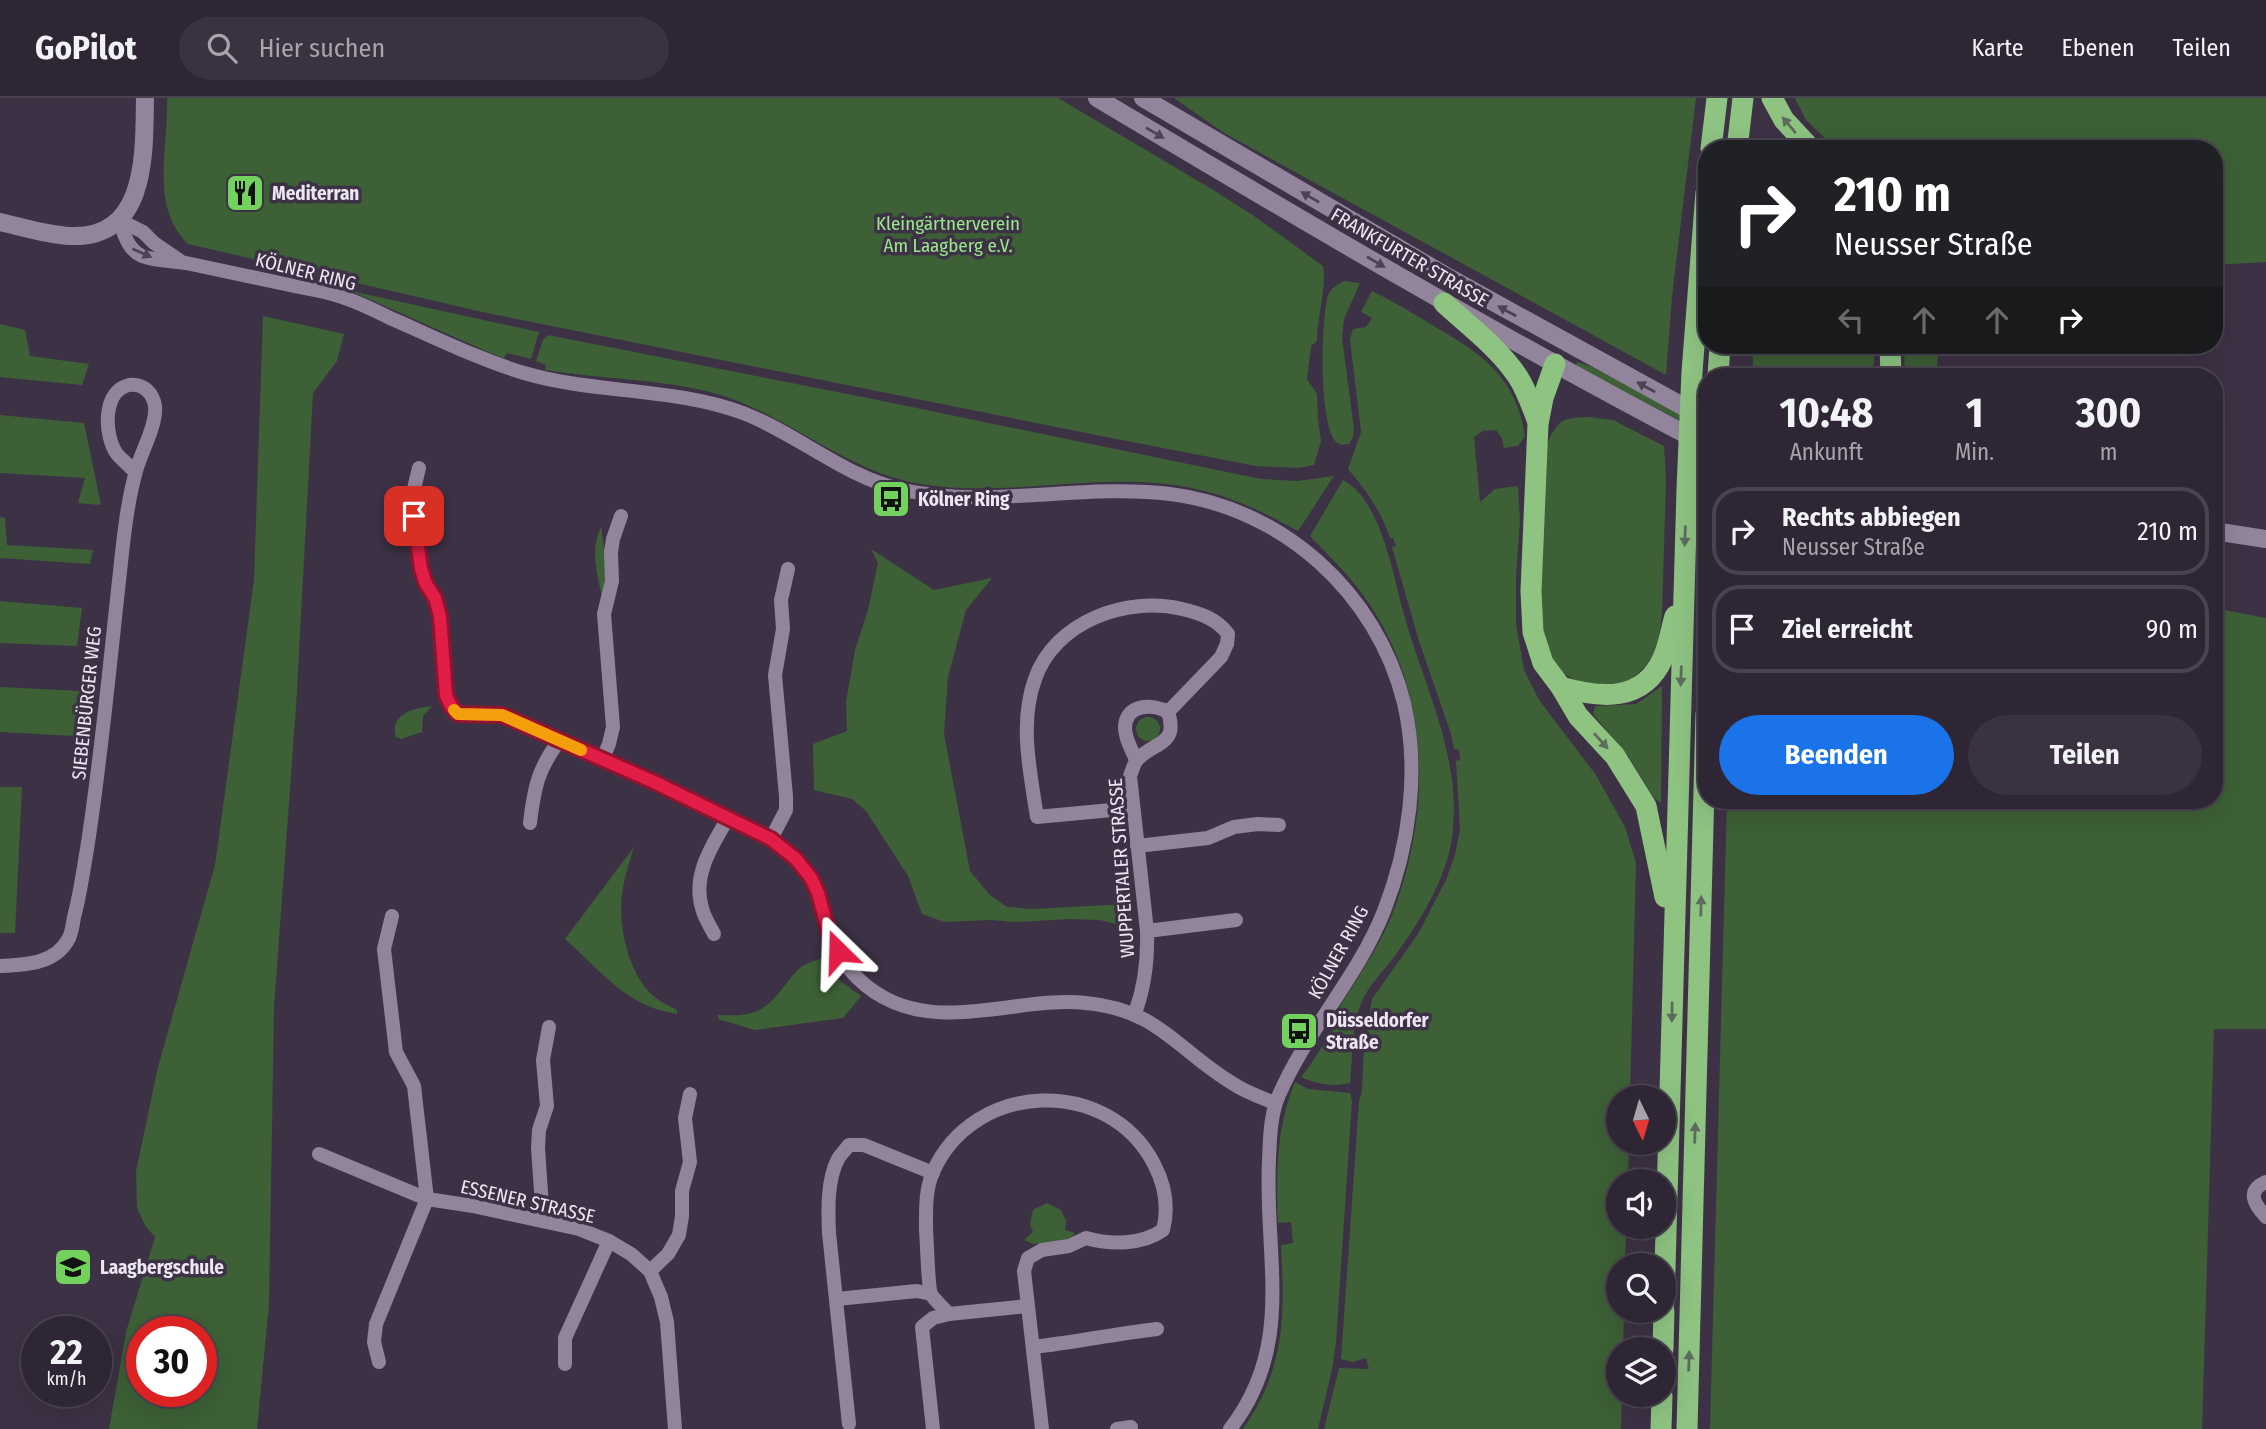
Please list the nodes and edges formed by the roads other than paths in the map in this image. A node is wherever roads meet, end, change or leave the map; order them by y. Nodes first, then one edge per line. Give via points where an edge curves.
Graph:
1 (145, 98) edge
2 (1097, 98) edge
3 (1143, 98) edge
4 (1717, 98) edge
5 (1743, 98) edge
6 (1772, 98) edge
7 (1712, 140) edge
8 (1738, 140) edge
9 (1803, 140) edge
10 (119, 220) junction
11 (0, 222) edge
12 (1698, 295) edge
13 (1444, 303) junction
14 (1567, 344) junction
15 (1555, 365) junction
16 (1698, 415) edge
17 (1538, 424) junction
18 (1698, 440) edge
19 (419, 468) dead end
20 (135, 472) junction
21 (621, 516) dead end
22 (2223, 532) edge
23 (2266, 539) edge
24 (788, 569) dead end
25 (1684, 583) junction
26 (1561, 687) junction
27 (1168, 712) junction
28 (559, 741) junction
29 (602, 760) junction
30 (1136, 760) junction
31 (1133, 808) junction
32 (1703, 809) edge
33 (728, 818) junction
34 (530, 823) dead end
35 (1279, 825) dead end
36 (771, 839) junction
37 (1138, 846) junction
38 (392, 916) dead end
39 (1236, 920) dead end
40 (1147, 931) junction
41 (714, 934) dead end
42 (1673, 944) junction
43 (0, 966) edge
44 (1135, 1013) junction
45 (549, 1027) dead end
46 (690, 1094) dead end
47 (1275, 1103) junction
48 (318, 1154) dead end
49 (933, 1173) junction
50 (2266, 1182) edge
51 (426, 1199) junction
52 (2266, 1217) edge
53 (542, 1221) junction
54 (609, 1241) junction
55 (1665, 1253) edge
56 (650, 1271) junction
57 (931, 1294) junction
58 (837, 1299) junction
59 (1027, 1306) junction
60 (949, 1314) junction
61 (1157, 1329) dead end
62 (1034, 1348) junction
63 (379, 1362) dead end
64 (565, 1364) dead end
65 (1662, 1407) edge
66 (849, 1424) dead end
67 (675, 1429) edge
68 (933, 1429) edge
69 (1042, 1429) edge
70 (1230, 1429) edge
71 (1661, 1429) edge
72 (1687, 1429) edge

1 - 10 street via 141,178
2 -> 13 street, FRANKFURTER STRASSE
14 -> 3 street, FRANKFURTER STRASSE
4 - 7 highway
5 - 8 highway
9 -> 6 highway
10 - 11 street via 96,233 70,236
10 - 47 street, KÖLNER RING via 183,263 341,296 475,356 530,374 707,401 750,415 858,474 896,488 954,497 1170,494 1219,504 1273,527 1301,546 1367,615 1390,660 1405,706 1412,765 1399,870 1382,916
12 -> 25 highway
13 - 15 street, FRANKFURTER STRASSE
13 - 17 highway via 1518,376
14 - 15 street
16 -> 14 street, FRANKFURTER STRASSE
15 - 17 highway
15 - 18 street, FRANKFURTER STRASSE
17 - 26 highway via 1533,632 1543,663
19 - 28 street via 412,497 421,569 440,616 446,695 451,706 458,714 502,715
20 - 20 street, SIEBENBÜRGER WEG via 155,416 155,403 144,387 128,385 113,398 107,421 116,453
20 - 43 street, SIEBENBÜRGER WEG via 123,541 96,791 69,938 53,956 27,966
21 - 29 street via 613,539 612,581 604,614 613,727
22 - 23 street
24 - 36 street via 775,675 786,810
25 - 26 highway via 1663,658 1647,681 1624,694 1590,695
25 -> 42 highway
26 -> 42 highway via 1578,716 1615,756 1646,806
27 - 30 street, WUPPERTALER STRASSE via 1170,733
27 - 30 street, WUPPERTALER STRASSE via 1146,706 1127,718 1127,740
27 - 31 street via 1221,657 1227,644 1228,634 1219,623 1193,611 1138,605 1111,611 1069,632 1036,676 1026,722 1037,817
28 - 29 street
28 - 34 street via 538,775
29 - 33 street
30 - 31 street, WUPPERTALER STRASSE via 1130,776
31 - 37 street, WUPPERTALER STRASSE
72 -> 32 highway
33 - 36 street
33 - 41 street via 704,862 699,886 702,908
35 - 37 street via 1234,827 1208,838
36 - 44 street via 811,878 830,937 845,965 884,998 908,1009 943,1012 1065,1001
37 - 40 street, WUPPERTALER STRASSE
38 - 51 street via 384,949 396,1052 414,1086
39 - 40 street
40 - 44 street, WUPPERTALER STRASSE via 1145,984
42 -> 55 highway
44 - 47 street via 1230,1083
45 - 53 street via 543,1060 547,1106 538,1148
46 - 56 street via 685,1118 690,1162 682,1191 679,1235
47 - 70 street, KÖLNER RING via 1268,1183 1273,1314 1268,1354 1253,1396
48 - 51 street, ESSENER STRASSE
49 - 57 street via 925,1205
49 - 58 street via 864,1144 849,1145 838,1158 828,1209
49 - 59 street via 961,1132 994,1110 1025,1101 1080,1104 1096,1111 1125,1126 1150,1156 1163,1185 1168,1212 1163,1230 1152,1238 1104,1243 1086,1238 1042,1250 1028,1258 1024,1271
50 - 52 street via 2258,1186 2253,1198
51 - 53 street, ESSENER STRASSE
51 - 63 street via 376,1324
53 - 54 street, ESSENER STRASSE
54 - 56 street, ESSENER STRASSE
54 - 64 street via 565,1338
56 - 67 street via 667,1322
57 - 58 street via 917,1291
57 - 60 street
58 - 66 street
59 - 60 street
59 - 62 street
60 - 68 street via 922,1327
61 - 62 street
62 - 69 street
65 - 71 highway

